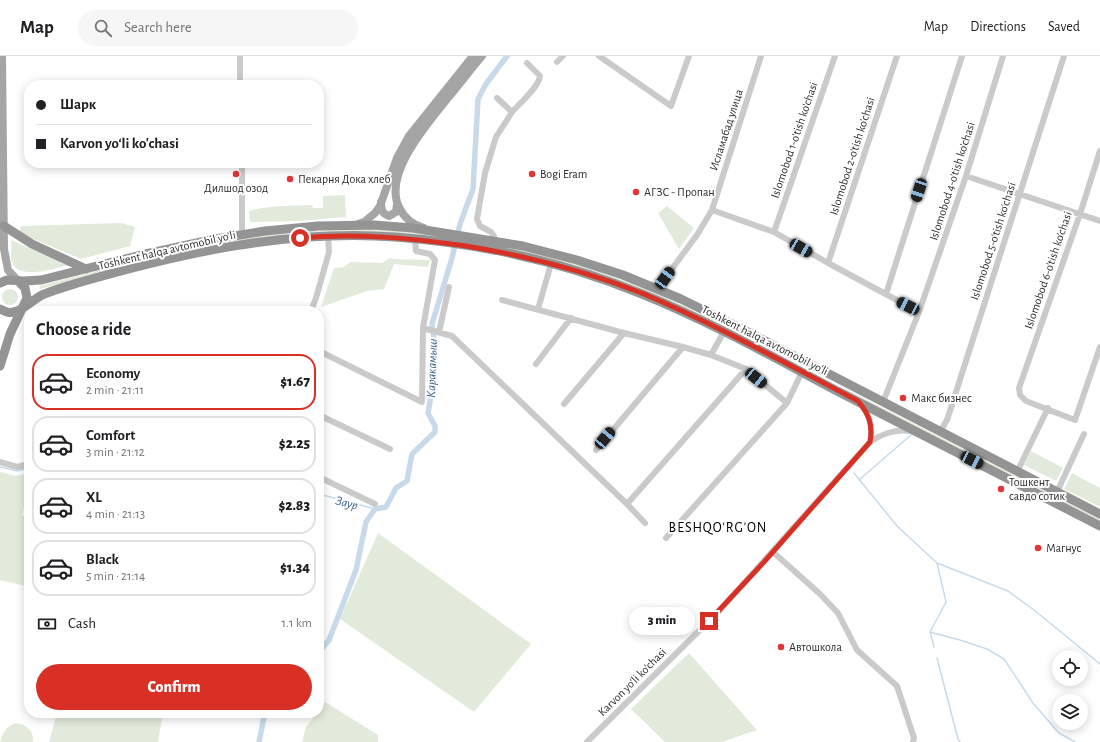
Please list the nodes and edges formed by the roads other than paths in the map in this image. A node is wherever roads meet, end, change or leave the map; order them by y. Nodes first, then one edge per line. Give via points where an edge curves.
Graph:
1 (2, 56) edge
2 (240, 56) edge
3 (474, 56) edge
4 (482, 56) edge
5 (563, 56) edge
6 (599, 56) edge
7 (688, 56) edge
8 (762, 56) edge
9 (835, 56) edge
10 (897, 56) edge
11 (962, 56) edge
12 (1003, 56) edge
13 (1064, 56) edge
14 (557, 62) dead end
15 (527, 63) dead end
16 (1, 68) edge
17 (240, 80) edge
18 (497, 98) dead end
19 (512, 112) junction
20 (1100, 151) edge
21 (242, 168) edge
22 (966, 176) junction
23 (1020, 194) junction
24 (381, 202) junction
25 (397, 204) junction
26 (712, 210) junction
27 (1080, 214) junction
28 (1100, 221) edge
29 (355, 225) junction
30 (4, 226) junction
31 (290, 228) junction
32 (432, 230) junction
33 (774, 232) junction
34 (242, 234) junction
35 (328, 236) junction
36 (291, 239) junction
37 (415, 239) junction
38 (494, 241) junction
39 (551, 264) junction
40 (828, 264) junction
41 (86, 269) junction
42 (18, 281) junction
43 (0, 283) edge
44 (449, 287) dead end
45 (61, 288) junction
46 (657, 289) junction
47 (886, 294) junction
48 (502, 300) dead end
49 (25, 306) edge
50 (35, 306) edge
51 (313, 306) edge
52 (23, 307) junction
53 (0, 309) edge
54 (538, 309) junction
55 (920, 312) junction
56 (24, 316) edge
57 (571, 318) junction
58 (13, 327) junction
59 (422, 328) junction
60 (744, 330) junction
61 (439, 332) junction
62 (624, 333) junction
63 (722, 335) dead end
64 (740, 340) junction
65 (683, 347) junction
66 (1100, 347) edge
67 (324, 353) edge
68 (711, 355) junction
69 (536, 364) dead end
70 (0, 366) edge
71 (746, 369) junction
72 (802, 372) junction
73 (842, 381) junction
74 (838, 391) junction
75 (858, 401) junction
76 (883, 402) junction
77 (787, 403) junction
78 (564, 404) dead end
79 (1048, 408) junction
80 (324, 417) edge
81 (916, 431) junction
82 (940, 432) junction
83 (1084, 434) dead end
84 (870, 442) junction
85 (390, 449) dead end
86 (596, 450) dead end
87 (0, 462) edge
88 (24, 465) edge
89 (1017, 472) junction
90 (324, 479) edge
91 (1057, 492) junction
92 (376, 504) dead end
93 (627, 504) junction
94 (1100, 514) edge
95 (645, 523) dead end
96 (1100, 526) edge
97 (666, 538) dead end
98 (773, 552) junction
99 (587, 742) edge
100 (913, 742) edge

1 - 16 main road
2 - 17 street
3 - 24 main road via 407,140
4 - 25 main road via 421,132 409,151 396,186
5 - 14 street
6 - 7 street via 671,106
8 - 26 street, Исламабад улица
9 - 33 street, Islomobod 1-o'tish ko'chasi
10 - 40 street, Islomobod 2-o'tish ko'chasi
11 - 47 street
12 - 22 street, Islomobod 4-o'tish ko'chasi
13 - 23 street, Islomobod 5-o'tish ko'chasi
15 - 19 street via 540,79
16 - 30 main road
18 - 19 street
19 - 38 street via 496,137 485,173 477,219 480,226 491,232
20 - 27 street, Islomobod 6-o'tish ko'chasi
21 - 34 street
22 - 23 street
22 - 55 street, Islomobod 4-o'tish ko'chasi
23 - 27 street
23 - 82 street, Islomobod 5-o'tish ko'chasi via 947,420
24 - 25 main road via 382,212 389,216 396,212
24 - 29 main road via 372,216
25 - 32 main road via 409,221
26 - 33 street
26 - 46 street, Исламабад улица
27 - 28 street
27 - 79 street, Islomobod 6-o'tish ko'chasi via 1019,388 1020,395 1026,401
29 - 31 highway, Toshkent halqa avtomobil yo'li
29 - 32 highway, Toshkent halqa avtomobil yo'li
30 - 41 highway via 32,244
30 - 42 main road via 6,266
31 - 34 highway, Toshkent halqa avtomobil yo'li
31 - 36 highway
32 - 38 highway, Toshkent halqa avtomobil yo'li
33 - 40 street
34 - 41 highway, Toshkent halqa avtomobil yo'li
35 - 36 highway, Toshkent halqa avtomobil yo'li
35 - 37 highway, Toshkent halqa avtomobil yo'li
35 - 51 street via 330,252
36 - 45 highway, Toshkent halqa avtomobil yo'li via 193,254
37 - 39 highway, Toshkent halqa avtomobil yo'li via 519,256
37 - 59 street via 416,251 430,254 435,260
38 - 46 highway, Toshkent halqa avtomobil yo'li via 577,260
39 - 54 street
39 - 64 highway, Toshkent halqa avtomobil yo'li via 643,294
40 - 47 street
41 - 42 highway, Toshkent halqa avtomobil yo'li via 41,280
42 - 43 highway, Toshkent halqa avtomobil yo'li via 7,280
42 - 52 highway via 27,293
44 - 61 street
45 - 49 highway, Toshkent halqa avtomobil yo'li
45 - 50 highway
46 - 60 highway, Toshkent halqa avtomobil yo'li
47 - 55 street
48 - 54 street
52 - 53 highway, Toshkent halqa avtomobil yo'li via 14,312
52 - 58 highway
54 - 57 street
55 - 76 street, Islomobod 4-o'tish ko'chasi
56 - 58 highway
57 - 62 street
57 - 69 street
58 - 70 highway
59 - 61 street
59 - 67 street via 422,402
60 - 64 highway
60 - 73 highway, Toshkent halqa avtomobil yo'li
61 - 93 street via 452,336
62 - 65 street
62 - 78 street
63 - 68 street
64 - 72 highway, Toshkent halqa avtomobil yo'li
65 - 68 street
65 - 86 street
66 - 79 street via 1075,420
68 - 71 street
71 - 77 street
71 - 93 street
72 - 74 highway, Toshkent halqa avtomobil yo'li
72 - 77 street
73 - 74 highway
73 - 76 highway, Toshkent halqa avtomobil yo'li
74 - 75 highway, Toshkent halqa avtomobil yo'li
75 - 81 highway, Toshkent halqa avtomobil yo'li
75 - 84 street via 869,416 872,430
76 - 82 highway, Toshkent halqa avtomobil yo'li
77 - 97 street
79 - 89 street
80 - 85 street
81 - 84 street, Karvon yo‘li ko'chasi via 891,431
81 - 96 highway, Toshkent halqa avtomobil yo'li
82 - 89 highway, Toshkent halqa avtomobil yo'li
83 - 91 street
84 - 98 street, Karvon yo‘li ko'chasi
87 - 88 street via 18,467
89 - 91 highway, Toshkent halqa avtomobil yo'li
90 - 92 street
91 - 94 highway, Toshkent halqa avtomobil yo'li
93 - 95 street
98 - 99 street, Karvon yo‘li ko'chasi via 720,610
98 - 100 street via 838,613 857,650 897,686 914,738

